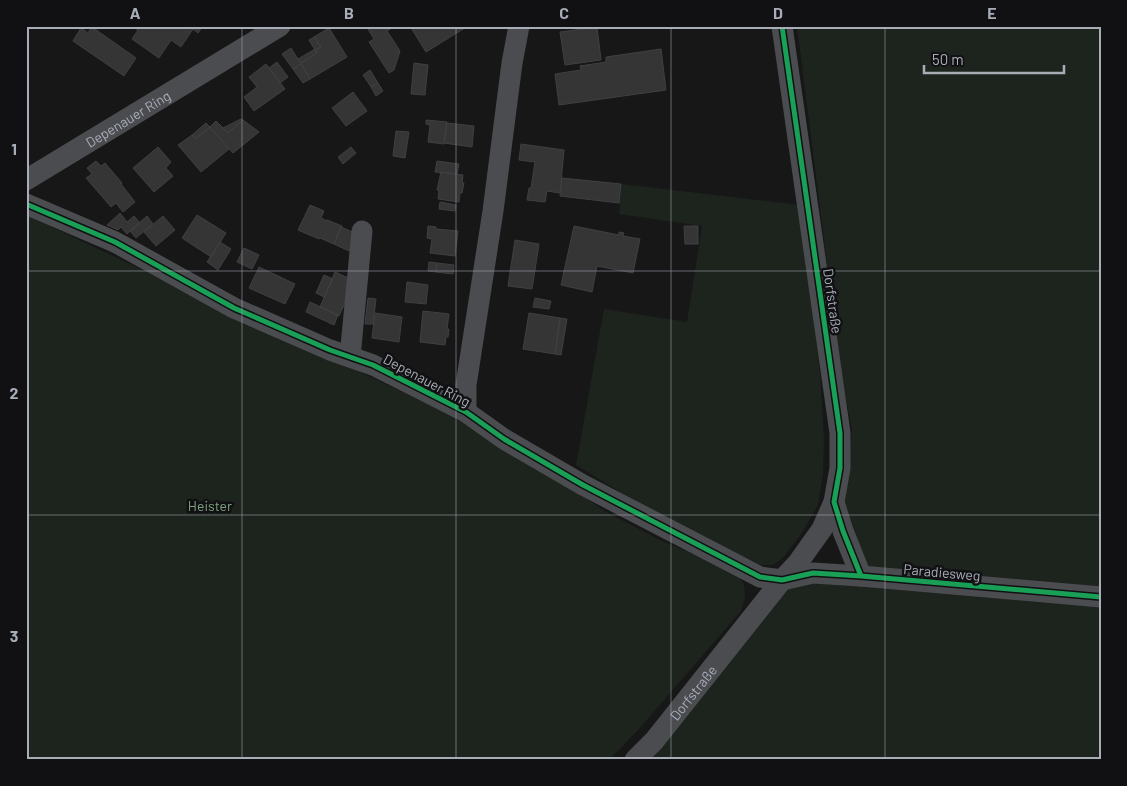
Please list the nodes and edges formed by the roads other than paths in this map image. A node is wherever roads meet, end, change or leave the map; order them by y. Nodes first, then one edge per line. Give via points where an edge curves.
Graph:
1 (280, 26) edge
2 (519, 26) edge
3 (782, 26) edge
4 (26, 180) edge
5 (26, 204) edge
6 (362, 231) dead end
7 (350, 357) junction
8 (466, 412) junction
9 (834, 502) junction
10 (861, 576) junction
11 (782, 580) junction
12 (1101, 597) edge
13 (635, 760) edge

1 - 4 street, Depenauer Ring
2 - 8 street, Depenauer Ring via 466,385
3 - 9 street, Dorfstraße via 840,433 840,468
5 - 7 street, Depenauer Ring via 115,242 234,308
6 - 7 street
7 - 8 street, Depenauer Ring via 373,365
8 - 11 street, Depenauer Ring via 583,485 760,577
9 - 10 street, Dorfstraße
9 - 11 street, Dorfstraße via 822,529
10 - 11 street, Paradiesweg via 813,573
10 - 12 street, Paradiesweg
11 - 13 street, Dorfstraße via 654,741

